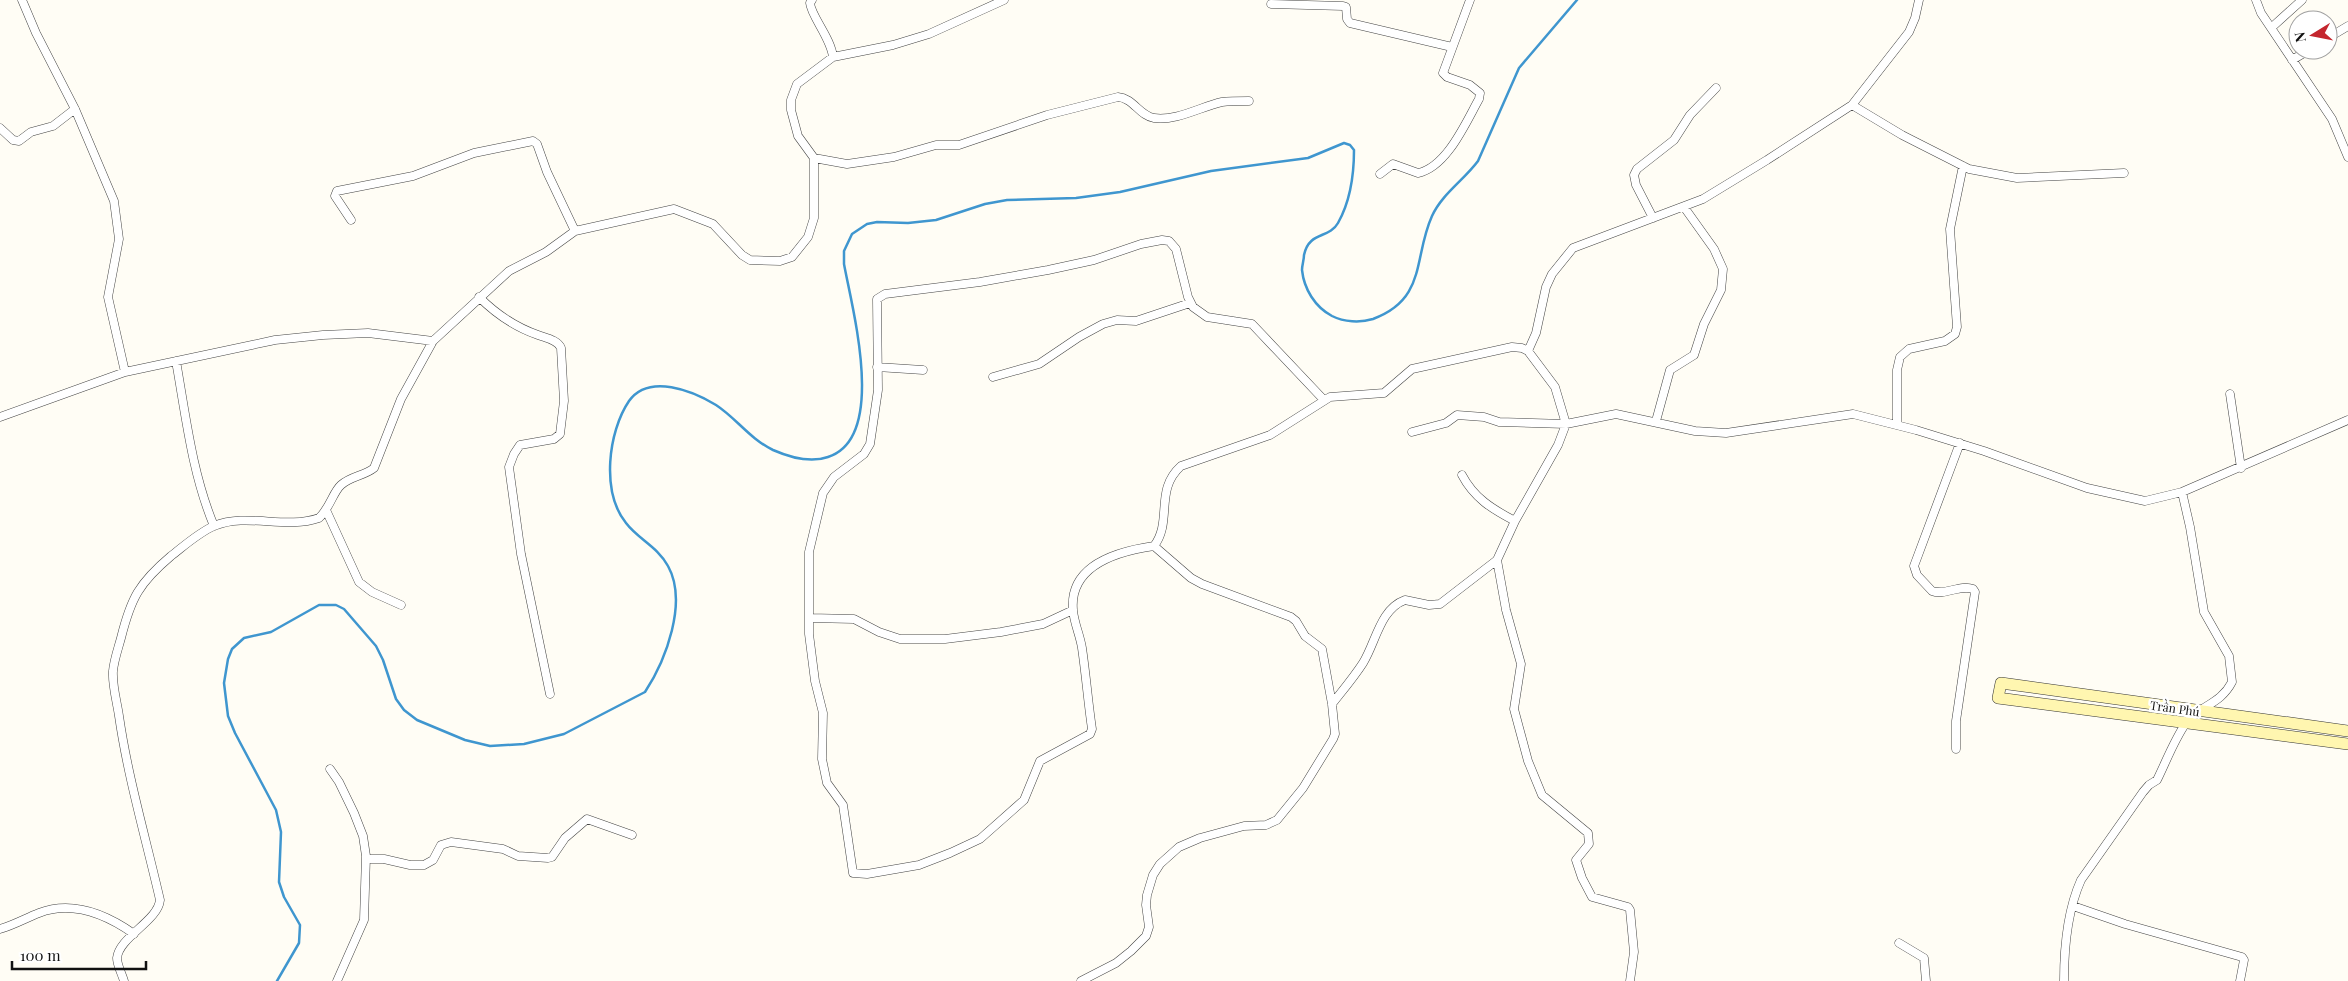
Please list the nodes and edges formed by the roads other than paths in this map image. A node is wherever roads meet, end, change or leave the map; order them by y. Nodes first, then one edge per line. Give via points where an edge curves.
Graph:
1 (22, 0) edge
2 (812, 0) edge
3 (1004, 0) edge
4 (1470, 0) edge
5 (1919, 0) edge
6 (2256, 0) edge
7 (2302, 0) edge
8 (1271, 4) dead end
9 (2271, 28) junction
10 (1452, 47) junction
11 (2288, 54) edge
12 (833, 57) junction
13 (2292, 60) edge
14 (1716, 88) dead end
15 (1249, 101) dead end
16 (1852, 105) junction
17 (75, 109) junction
18 (0, 128) edge
19 (2348, 157) edge
20 (814, 158) junction
21 (1963, 166) junction
22 (2124, 173) dead end
23 (1380, 174) dead end
24 (1684, 207) junction
25 (1653, 218) junction
26 (351, 220) dead end
27 (575, 231) junction
28 (479, 297) junction
29 (1190, 303) junction
30 (433, 341) junction
31 (1528, 351) junction
32 (176, 361) junction
33 (877, 367) junction
34 (923, 370) dead end
35 (125, 372) junction
36 (993, 376) dead end
37 (2230, 394) dead end
38 (1323, 399) junction
39 (0, 417) edge
40 (2348, 420) edge
41 (1656, 421) junction
42 (1566, 424) junction
43 (1897, 425) junction
44 (1412, 432) dead end
45 (1960, 443) junction
46 (2241, 468) junction
47 (1462, 474) dead end
48 (2182, 492) junction
49 (326, 510) junction
50 (1515, 521) junction
51 (214, 526) junction
52 (1154, 546) junction
53 (1497, 560) junction
54 (401, 605) dead end
55 (1073, 610) junction
56 (810, 618) junction
57 (550, 694) dead end
58 (1332, 704) junction
59 (2198, 711) junction
60 (2186, 723) junction
61 (2348, 731) edge
62 (2348, 744) edge
63 (1956, 749) dead end
64 (330, 769) dead end
65 (632, 835) dead end
66 (366, 859) junction
67 (2073, 906) junction
68 (0, 929) edge
69 (134, 934) junction
70 (1899, 943) dead end
71 (124, 981) edge
72 (337, 981) edge
73 (1081, 981) edge
74 (1630, 981) edge
75 (1926, 981) edge
76 (2064, 981) edge
77 (2240, 981) edge

1 - 17 street
2 - 12 street via 812,11 822,26
3 - 12 street via 929,34
4 - 10 street
5 - 16 street via 1909,32
6 - 9 street
7 - 9 street
8 - 10 street via 1343,6 1350,23
9 - 11 street
10 - 23 street via 1443,73 1476,88 1480,99 1435,166 1418,173 1393,164
12 - 20 street via 796,84 791,100 798,136
13 - 19 street via 2332,119
14 - 25 street via 1690,115 1674,140 1637,169 1634,175
15 - 20 street via 1223,102 1185,114 1158,118 1150,117 1128,100 1118,97 1047,115 959,145 936,145 894,157 847,164
16 - 21 street
16 - 24 street via 1703,199
17 - 18 street via 53,126 31,132 19,140 13,140
17 - 35 street via 117,215 118,245 108,297
20 - 27 street via 812,228 802,246 786,260 750,260 742,256 713,224 674,209
21 - 22 street via 2018,178
21 - 43 street via 1950,229 1957,327 1955,334 1944,341 1909,349 1900,357
24 - 25 street
24 - 41 street via 1718,256 1723,282 1694,355 1670,370
25 - 31 street via 1577,246 1566,254 1546,287 1536,334
26 - 27 street via 335,196 337,191 413,176 474,153 533,141
27 - 28 street via 546,252 509,271
28 - 30 street
28 - 57 street via 497,314 558,343 561,348 564,401 560,434 554,439 520,445 509,467 521,554
29 - 33 street via 1175,246 1162,240 1048,270 885,294 877,300
29 - 36 street via 1136,321 1117,320 1103,324 1039,364
29 - 38 street via 1208,317 1252,324
30 - 32 street via 368,333 323,335 275,340
30 - 49 street via 400,399 374,468 340,486
31 - 38 street via 1512,347 1416,367 1384,393
31 - 42 street via 1555,387
32 - 35 street
32 - 51 street via 191,451
33 - 34 street
33 - 56 street via 877,405 870,444 858,461 834,477 819,502 809,552
35 - 39 street
37 - 46 street
38 - 52 street via 1270,434 1181,466 1168,482 1162,534
40 - 46 street
41 - 42 street via 1616,414
41 - 43 street via 1695,431 1726,433 1843,414
42 - 44 street via 1499,422 1458,415 1446,423
42 - 50 street via 1558,445
43 - 45 street
45 - 48 street via 2087,488 2135,500 2154,500
45 - 63 street via 1914,566 1917,575 1932,591 1966,587 1975,592 1959,694
46 - 48 street
47 - 50 street via 1484,503
48 - 59 street via 2204,612 2229,656 2232,676 2230,687 2217,702
49 - 51 street via 319,518 305,522 251,520
49 - 54 street via 359,582 372,592
50 - 53 street
51 - 69 street via 159,566 141,586 126,618 114,666 123,749 160,900 156,910
52 - 55 street via 1116,554 1094,565 1078,583
52 - 58 street via 1202,584 1296,621 1305,636 1322,649
53 - 58 street via 1440,604 1405,600 1394,606 1385,616 1360,668
53 - 74 street via 1521,664 1514,709 1528,761 1542,795 1588,833 1589,844 1576,860 1590,894 1598,900 1630,910 1634,952
55 - 56 street via 1043,624 945,639 900,639 858,620
55 - 56 street via 1088,687 1090,734 1040,761 1024,800 980,838 919,865 856,875 851,869 843,806 825,776 823,714 810,649
58 - 73 street via 1333,739 1303,788 1277,820 1266,825 1220,831 1180,847 1160,864 1153,875 1146,905 1149,927 1146,936 1116,963
59 - 60 street
59 - 60 main road, Trần Phú via 2001,683 1998,698
59 - 61 main road, Trần Phú
60 - 62 main road, Trần Phú
60 - 67 street via 2157,780 2149,784 2081,880
64 - 66 street via 354,813 363,836
65 - 66 street via 587,819 548,858 518,856 503,849 451,842 441,846 432,860 424,865
66 - 72 street via 364,920
67 - 76 street via 2065,940
67 - 77 street via 2242,957
68 - 69 street via 48,910 75,909 108,918
69 - 71 street via 117,957
70 - 75 street via 1924,958

